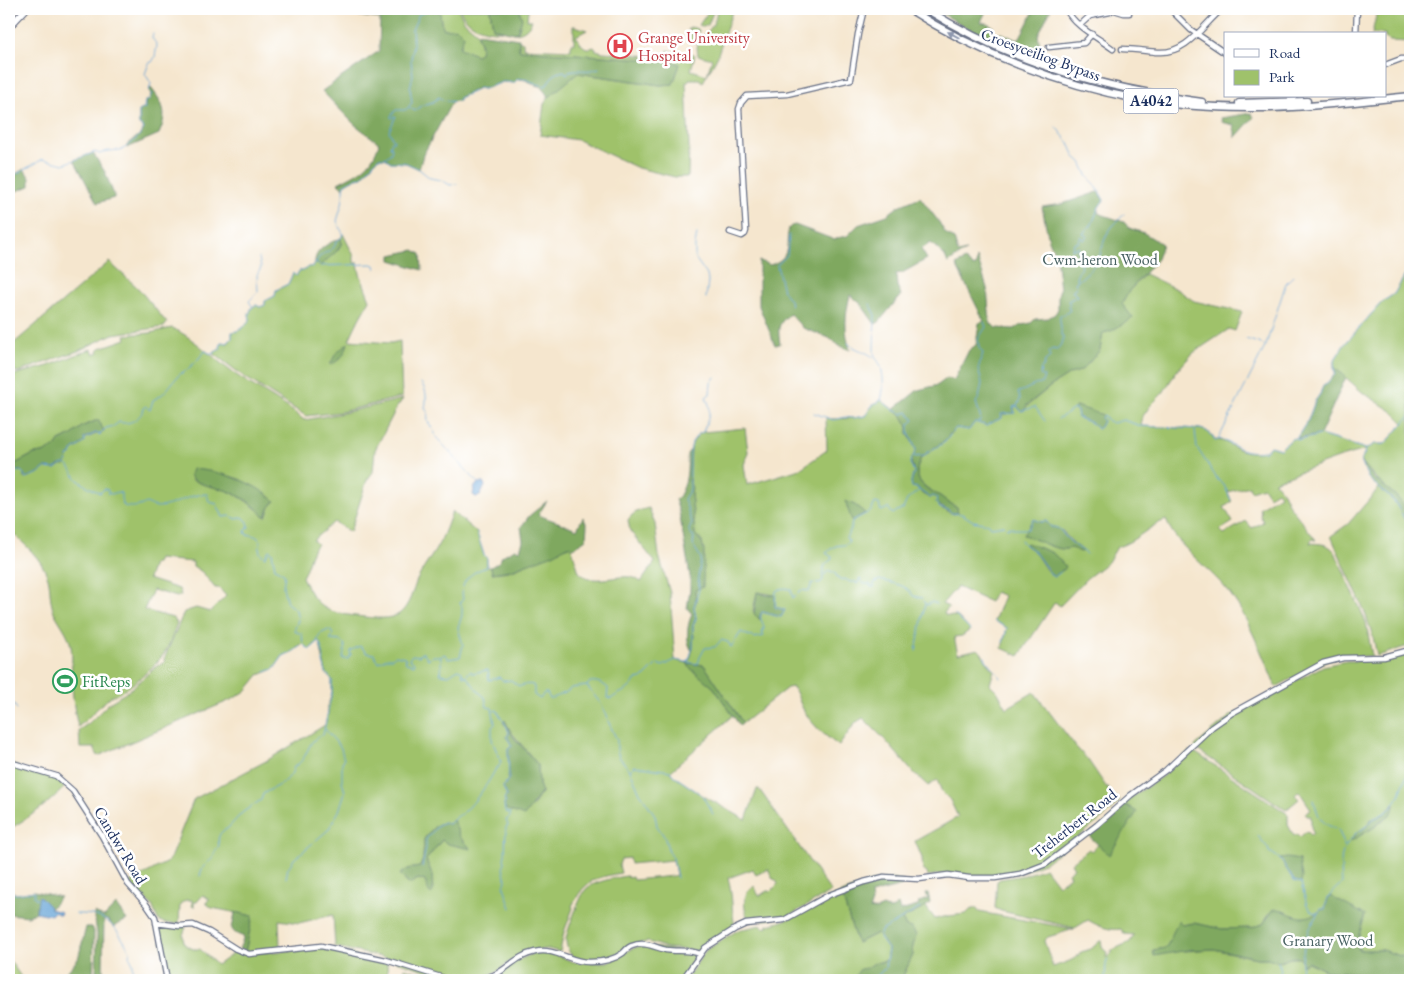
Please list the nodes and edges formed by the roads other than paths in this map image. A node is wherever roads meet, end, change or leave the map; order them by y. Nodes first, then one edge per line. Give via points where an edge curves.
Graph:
1 (26, 9) edge
2 (864, 9) edge
3 (909, 9) edge
4 (926, 9) edge
5 (1066, 9) edge
6 (1111, 9) edge
7 (1170, 9) edge
8 (1222, 9) edge
9 (1357, 9) edge
10 (1129, 13) dead end
11 (1080, 25) junction
12 (9, 27) edge
13 (1356, 32) edge
14 (1092, 34) junction
15 (1197, 34) junction
16 (1054, 39) dead end
17 (1050, 46) dead end
18 (1058, 46) junction
19 (1112, 49) dead end
20 (1122, 49) dead end
21 (1224, 52) edge
22 (1410, 59) edge
23 (1386, 65) edge
24 (1410, 92) edge
25 (1386, 95) edge
26 (1410, 96) edge
27 (1358, 98) edge
28 (730, 232) dead end
29 (1410, 650) edge
30 (9, 762) edge
31 (156, 923) junction
32 (700, 954) junction
33 (167, 980) edge
34 (450, 980) edge
35 (473, 980) edge
36 (682, 980) edge

1 - 12 main road
2 - 28 street via 851,79 793,93 748,96 741,103 746,231 742,236
26 -> 3 highway, Croesyceiliog Bypass / A4042 via 1272,108 1199,106 1138,99 1072,82 992,53
4 - 27 highway, Croesyceiliog Bypass / A4042 via 1006,51 1067,74 1124,88 1232,104
5 - 11 street
6 - 10 street
6 - 11 street via 1110,12 1090,16
7 - 15 street
8 - 15 street
9 - 13 street
11 - 14 street
14 - 18 street via 1084,43
14 - 19 street
15 - 20 street via 1178,48 1167,51
15 - 21 street
16 - 18 street
17 - 18 street
22 - 23 street
24 - 25 highway
29 - 32 street, Treherbert Road via 1384,657 1343,658 1323,663 1227,715 1166,770 1038,868 996,878 948,875 870,880 829,895 784,920 746,924
30 - 31 street, Candwr Road via 56,776 73,791 128,884 152,911
31 - 33 street, Candwr Road
31 - 34 street via 193,925 249,954 321,946 386,960
32 - 35 street via 642,944 630,946 605,961 590,962 576,961 552,951 538,951 520,957 497,973
32 - 36 street, Treherbert Road

